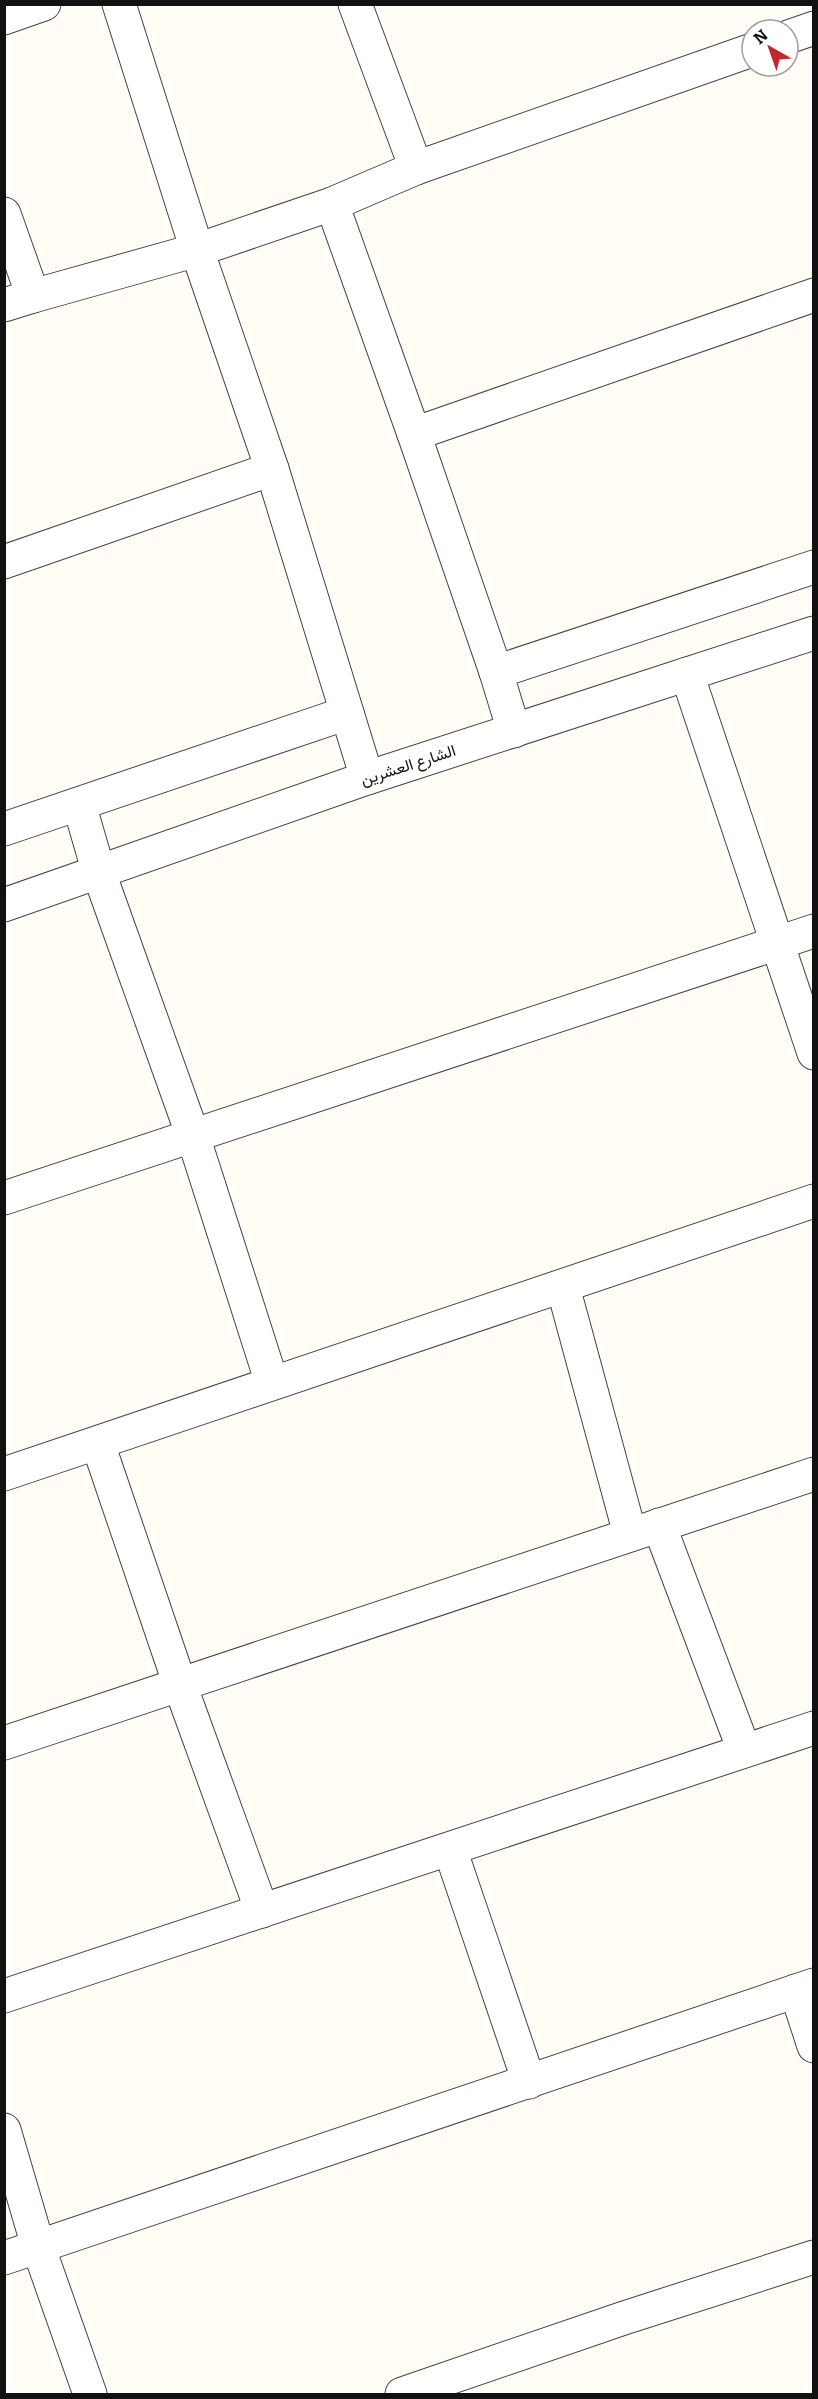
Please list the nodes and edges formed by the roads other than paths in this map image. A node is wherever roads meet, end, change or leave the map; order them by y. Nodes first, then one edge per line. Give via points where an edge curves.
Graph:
1 (44, 4) edge
2 (119, 4) edge
3 (355, 4) edge
4 (4, 18) edge
5 (740, 54) edge
6 (416, 168) junction
7 (332, 204) junction
8 (4, 214) edge
9 (197, 250) junction
10 (813, 295) edge
11 (19, 301) edge
12 (414, 434) junction
13 (272, 469) junction
14 (4, 562) edge
15 (813, 567) edge
16 (813, 633) edge
17 (496, 672) junction
18 (687, 674) junction
19 (347, 713) junction
20 (514, 731) junction
21 (367, 778) junction
22 (79, 804) junction
23 (4, 829) edge
24 (99, 873) junction
25 (4, 905) edge
26 (813, 930) edge
27 (776, 942) junction
28 (813, 1053) edge
29 (193, 1136) junction
30 (4, 1198) edge
31 (813, 1201) edge
32 (563, 1287) junction
33 (272, 1383) junction
34 (98, 1444) junction
35 (4, 1474) edge
36 (813, 1474) edge
37 (645, 1529) junction
38 (180, 1685) junction
39 (813, 1728) edge
40 (4, 1743) edge
41 (744, 1750) junction
42 (450, 1849) junction
43 (262, 1911) junction
44 (805, 1988) edge
45 (4, 1996) edge
46 (813, 2046) edge
47 (529, 2082) junction
48 (4, 2130) edge
49 (39, 2246) junction
50 (4, 2258) edge
51 (813, 2258) edge
52 (415, 2392) edge
53 (90, 2394) edge

1 - 4 street
2 - 9 street
3 - 6 street
5 - 6 street
6 - 7 street
7 - 9 street
7 - 12 street
8 - 11 street
9 - 11 street
9 - 13 street
10 - 12 street
12 - 17 street
13 - 14 street
13 - 19 street
15 - 17 street
16 - 18 street, الشارع العشرين
17 - 20 street
18 - 20 street, الشارع العشرين
18 - 27 street
19 - 21 street
19 - 22 street
20 - 21 street, الشارع العشرين
21 - 24 street, الشارع العشرين
22 - 23 street
22 - 24 street
24 - 25 street, الشارع العشرين
24 - 29 street
26 - 27 street
27 - 28 street
27 - 29 street
29 - 30 street
29 - 33 street
31 - 32 street
32 - 33 street
32 - 37 street
33 - 34 street
34 - 35 street
34 - 38 street
36 - 37 street
37 - 38 street
37 - 41 street
38 - 40 street
38 - 43 street
39 - 41 street
41 - 42 street
42 - 43 street
42 - 47 street
43 - 45 street
44 - 46 street
44 - 47 street
47 - 49 street
48 - 49 street
49 - 50 street
49 - 53 street
51 - 52 street via 624,2318

